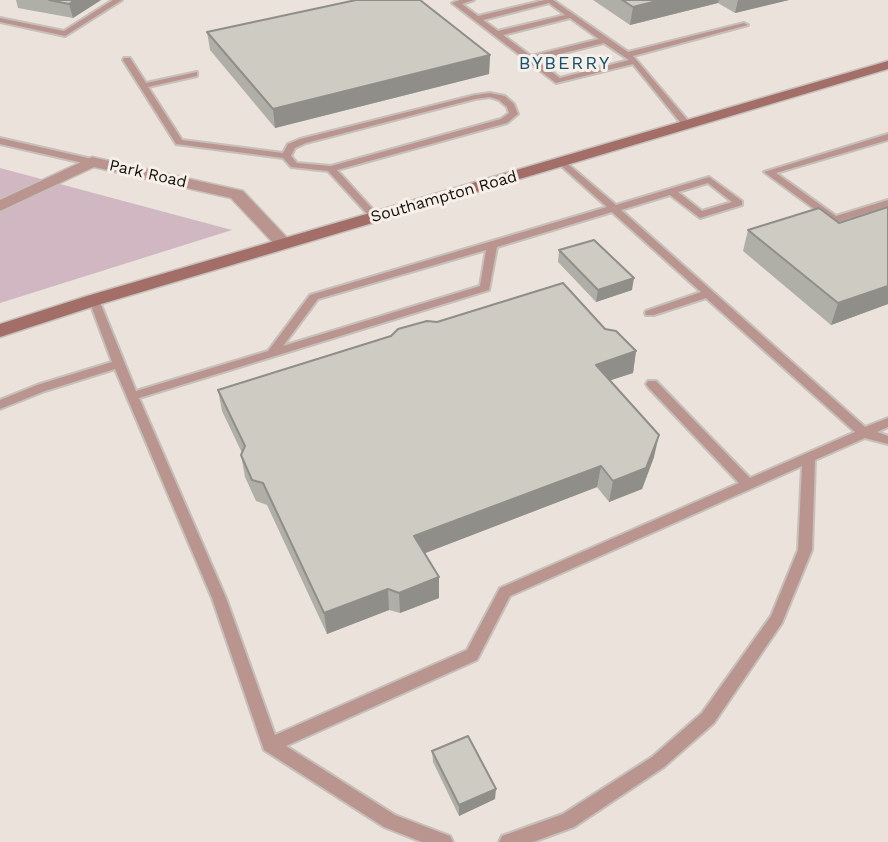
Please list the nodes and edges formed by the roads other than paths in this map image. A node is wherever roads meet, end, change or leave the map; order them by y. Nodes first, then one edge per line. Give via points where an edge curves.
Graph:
1 (118, 0) edge
2 (470, 0) edge
3 (536, 2) edge
4 (571, 16) junction
5 (477, 19) junction
6 (0, 20) edge
7 (744, 25) dead end
8 (497, 34) junction
9 (605, 40) junction
10 (627, 55) junction
11 (530, 59) junction
12 (127, 60) dead end
13 (635, 61) junction
14 (888, 65) edge
15 (194, 74) dead end
16 (143, 86) junction
17 (687, 125) junction
18 (888, 137) edge
19 (0, 141) edge
20 (286, 156) junction
21 (92, 162) junction
22 (562, 162) junction
23 (331, 169) junction
24 (671, 191) junction
25 (888, 203) edge
26 (0, 206) edge
27 (614, 209) junction
28 (374, 217) junction
29 (284, 244) junction
30 (492, 245) junction
31 (709, 293) junction
32 (93, 300) junction
33 (650, 313) dead end
34 (0, 331) edge
35 (272, 353) junction
36 (119, 364) junction
37 (652, 384) dead end
38 (132, 396) junction
39 (0, 405) edge
40 (888, 422) edge
41 (864, 433) junction
42 (888, 440) edge
43 (809, 458) junction
44 (749, 485) junction
45 (270, 745) junction
46 (444, 842) edge
47 (508, 842) edge

1 - 6 lane via 65,34
2 - 5 lane via 456,3
3 - 4 lane via 550,1
3 - 5 lane
4 - 8 lane
4 - 9 lane
5 - 8 lane
7 - 10 lane
8 - 11 lane
9 - 10 lane
9 - 11 lane
10 - 13 lane
11 - 13 lane via 559,82
12 - 16 lane
13 - 17 lane
14 - 17 street, Southampton Road
15 - 16 lane
16 - 20 lane via 179,142
17 - 22 street, Southampton Road
18 - 25 lane via 769,172 835,220
19 - 21 lane
20 - 23 lane via 294,165
20 - 23 lane via 291,146 303,141 475,97 502,98 514,114 504,121
21 - 26 street, Park Road
21 - 29 street, Park Road via 237,194
22 - 27 lane
22 - 28 street, Southampton Road
23 - 28 lane
24 - 24 lane via 709,180 739,203 700,215
24 - 27 lane
27 - 30 lane
27 - 31 lane
28 - 29 street, Southampton Road
29 - 32 street, Southampton Road
30 - 35 lane via 314,297
30 - 35 lane via 485,288
31 - 33 lane
31 - 41 lane
32 - 34 street, Southampton Road
32 - 36 lane
35 - 38 lane
36 - 38 lane
36 - 39 lane
37 - 44 lane
38 - 45 lane via 219,598
40 - 41 lane
41 - 42 lane
41 - 43 lane
43 - 44 lane
43 - 47 lane via 805,550 777,619 708,718 657,762 568,821
44 - 45 lane via 505,592 472,655
45 - 46 lane via 390,821

